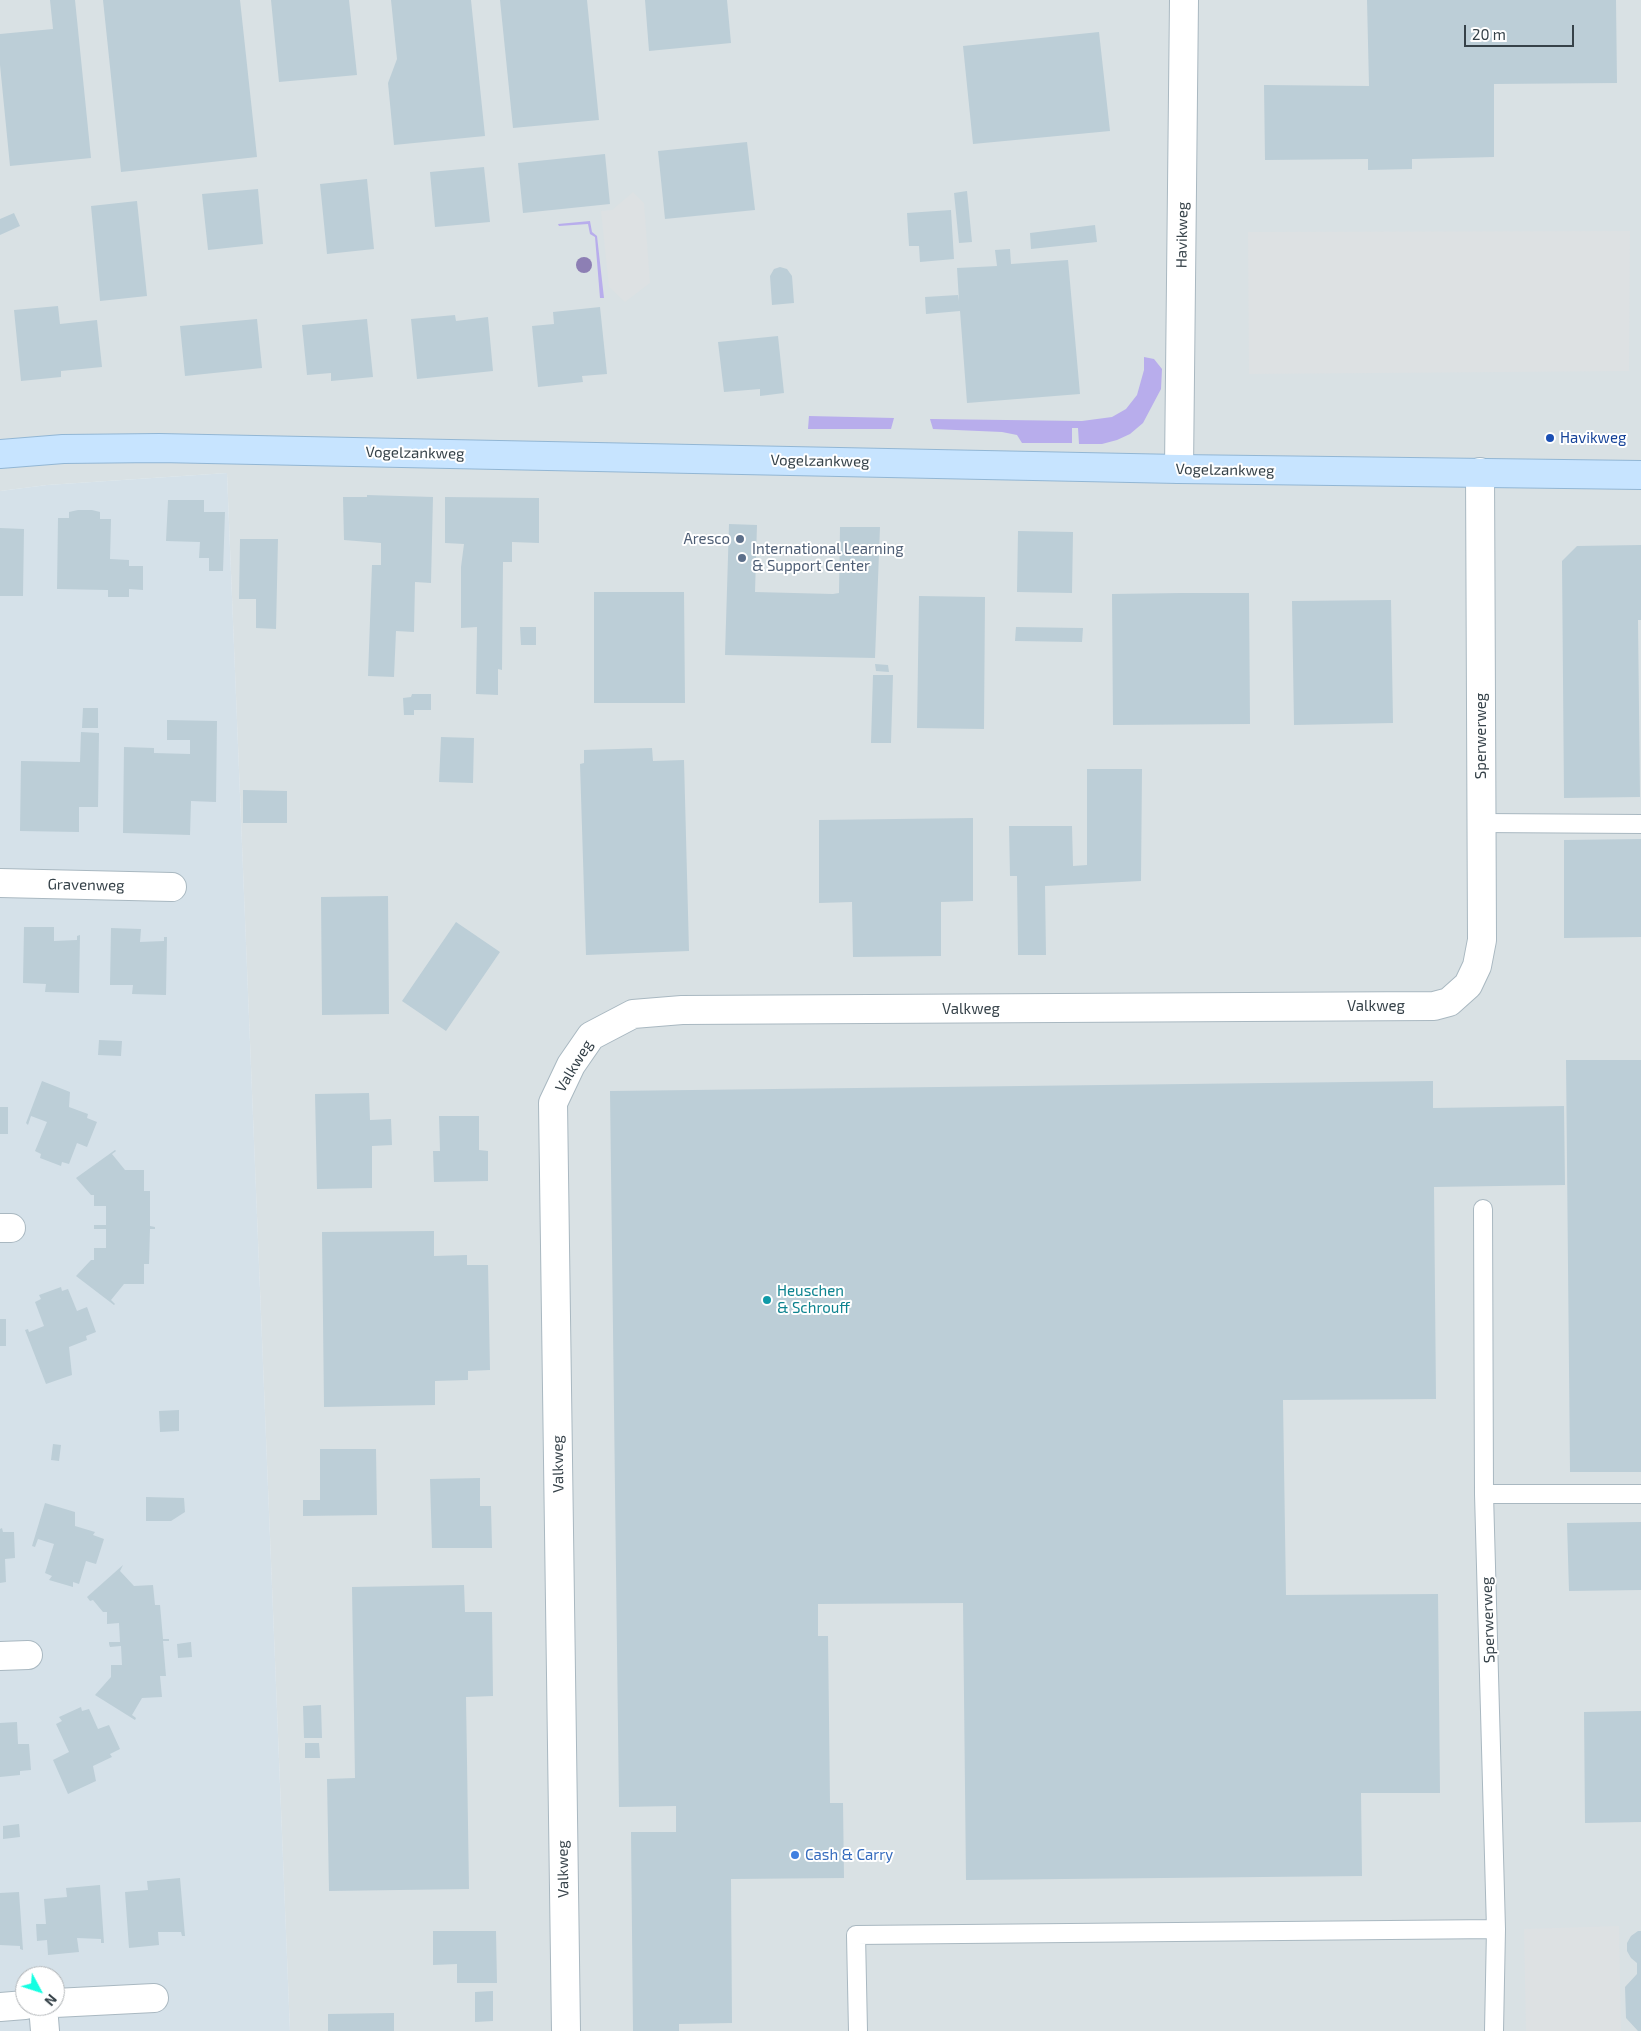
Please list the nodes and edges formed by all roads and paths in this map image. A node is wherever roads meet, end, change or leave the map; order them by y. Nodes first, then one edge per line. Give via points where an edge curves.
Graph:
1 (1184, 0) edge
2 (0, 454) edge
3 (1180, 469) junction
4 (1480, 472) junction
5 (1641, 475) edge
6 (1481, 823) junction
7 (1641, 824) edge
8 (0, 882) edge
9 (172, 887) dead end
10 (1459, 994) joint
11 (1483, 1209) dead end
12 (1484, 1494) junction
13 (1641, 1494) edge
14 (28, 1654) dead end
15 (0, 1656) edge
16 (1496, 1929) junction
17 (154, 1998) dead end
18 (65, 2002) edge
19 (15, 2006) edge
20 (0, 2007) edge
21 (44, 2016) edge
22 (45, 2031) edge
23 (566, 2031) edge
24 (858, 2031) edge
25 (1494, 2031) edge

1 - 3 street, Havikweg
2 - 3 street, Vogelzankweg via 64,449 159,448
3 - 4 street, Vogelzankweg
4 - 5 street, Vogelzankweg
4 - 6 street, Sperwerweg
6 - 7 lane
6 - 10 street, Sperwerweg via 1482,940 1477,966 1468,985
8 - 9 street, Gravenweg
10 - 23 street, Valkweg via 1449,1002 1434,1006 682,1010 633,1014 591,1036 571,1065 553,1102
11 - 12 lane, Sperwerweg
12 - 13 lane
12 - 16 lane, Sperwerweg
14 - 15 street
16 - 24 lane via 856,1935
16 - 25 lane, Sperwerweg
17 - 18 street
19 - 20 street
21 - 22 street

